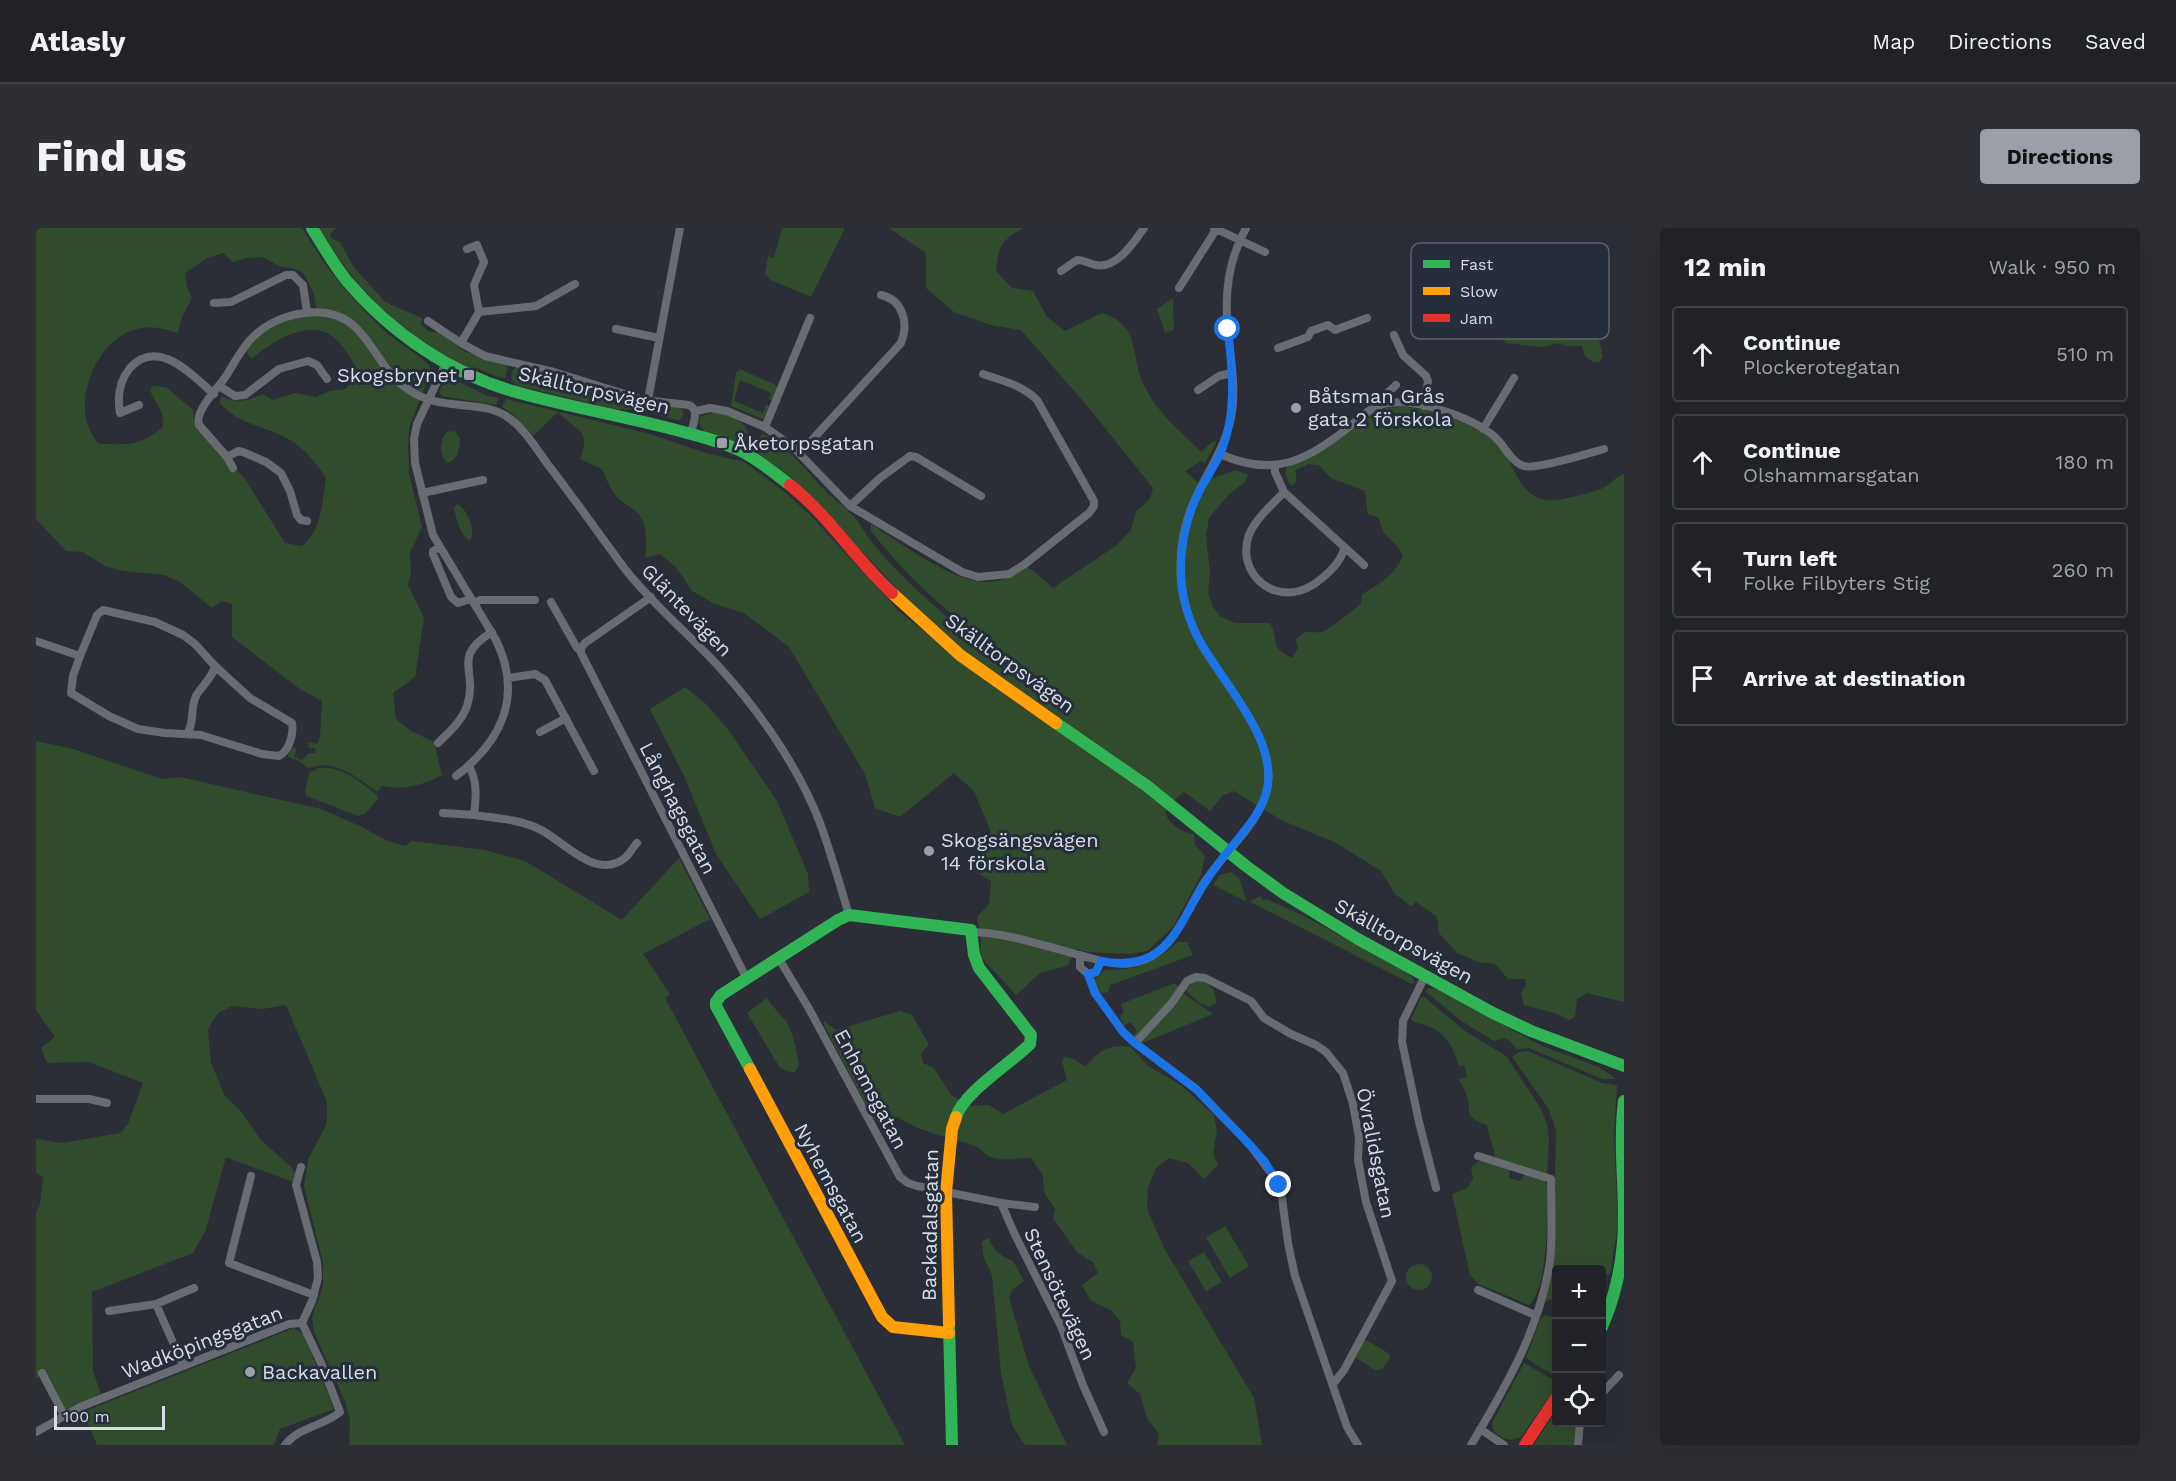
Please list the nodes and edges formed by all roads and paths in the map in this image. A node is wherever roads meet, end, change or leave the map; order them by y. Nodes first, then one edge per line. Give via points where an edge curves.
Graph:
1 (312, 228) edge
2 (680, 228) edge
3 (1144, 228) edge
4 (1216, 228) edge
5 (1246, 228) edge
6 (1240, 240) junction
7 (467, 249) dead end
8 (1265, 252) dead end
9 (1061, 271) dead end
10 (574, 284) dead end
11 (1179, 288) dead end
12 (881, 295) dead end
13 (214, 303) dead end
14 (307, 312) junction
15 (479, 312) junction
16 (810, 318) dead end
17 (1367, 318) dead end
18 (428, 321) dead end
19 (616, 329) dead end
20 (1394, 335) dead end
21 (659, 338) junction
22 (461, 343) junction
23 (1278, 348) dead end
24 (446, 363) junction
25 (1233, 373) junction
26 (983, 374) dead end
27 (1514, 378) dead end
28 (327, 379) dead end
29 (1396, 385) dead end
30 (217, 390) junction
31 (1198, 390) dead end
32 (427, 400) junction
33 (648, 400) junction
34 (139, 405) dead end
35 (1424, 406) junction
36 (1377, 407) junction
37 (696, 411) junction
38 (765, 427) junction
39 (1483, 429) junction
40 (691, 434) junction
41 (1604, 449) dead end
42 (800, 453) junction
43 (1220, 454) junction
44 (227, 457) junction
45 (1275, 466) junction
46 (232, 468) dead end
47 (483, 480) dead end
48 (1284, 492) junction
49 (422, 493) junction
50 (981, 496) dead end
51 (850, 506) junction
52 (307, 521) dead end
53 (439, 546) junction
54 (1344, 548) junction
55 (1364, 565) dead end
56 (651, 597) junction
57 (535, 600) dead end
58 (473, 601) junction
59 (551, 602) dead end
60 (492, 632) junction
61 (36, 641) edge
62 (581, 651) junction
63 (80, 656) junction
64 (216, 671) junction
65 (508, 678) junction
66 (566, 718) junction
67 (191, 732) junction
68 (540, 732) dead end
69 (438, 743) dead end
70 (469, 766) junction
71 (594, 771) dead end
72 (456, 776) dead end
73 (443, 813) dead end
74 (474, 815) junction
75 (637, 843) dead end
76 (1228, 852) junction
77 (849, 915) junction
78 (972, 932) junction
79 (1080, 956) junction
80 (779, 959) junction
81 (1101, 961) junction
82 (1088, 974) junction
83 (1425, 976) junction
84 (747, 979) junction
85 (1135, 1043) junction
86 (1624, 1066) edge
87 (36, 1099) edge
88 (1624, 1101) edge
89 (107, 1103) dead end
90 (1478, 1156) dead end
91 (301, 1167) dead end
92 (251, 1176) dead end
93 (1436, 1188) dead end
94 (946, 1191) junction
95 (1001, 1203) junction
96 (1035, 1207) dead end
97 (194, 1288) dead end
98 (1478, 1290) dead end
99 (314, 1295) junction
100 (156, 1304) junction
101 (109, 1311) dead end
102 (1535, 1315) junction
103 (1604, 1319) edge
104 (302, 1323) junction
105 (949, 1333) junction
106 (183, 1365) junction
107 (42, 1373) dead end
108 (1619, 1375) dead end
109 (1333, 1384) junction
110 (1606, 1389) edge
111 (1552, 1405) edge
112 (64, 1415) junction
113 (1580, 1427) edge
114 (1480, 1429) junction
115 (36, 1432) edge
116 (1104, 1432) dead end
117 (285, 1445) edge
118 (952, 1445) edge
119 (1358, 1445) edge
120 (1471, 1445) edge
121 (1504, 1445) edge
122 (1525, 1445) edge
123 (1578, 1445) edge

1 - 24 street, Skälltorpsvägen via 361,297 406,337
2 - 21 street
3 - 9 street via 1131,246 1110,263 1099,266 1081,259
4 - 6 street
4 - 11 street
5 - 6 street
6 - 8 street
6 - 25 street via 1226,297
7 - 15 street via 477,245 484,257 474,285
10 - 15 street via 536,306
12 - 42 street via 894,301 903,315 901,343
13 - 14 street via 231,302 293,275 303,285
14 - 30 street via 256,333
14 - 32 street, Gläntevägen via 344,319 366,339 394,378
15 - 22 street
16 - 38 street
17 - 23 street via 1335,330 1328,325
18 - 22 street
19 - 21 street
20 - 35 street via 1403,355 1426,376
21 - 33 street
22 - 33 street via 492,358
24 - 32 street
24 - 40 street, Skälltorpsvägen via 518,393
25 - 31 street via 1219,376
25 - 43 street via 1231,415
26 - 51 street via 1011,383 1037,400 1093,498 1094,506 1089,513 1015,570 978,577 952,567
27 - 39 street
28 - 30 street via 317,365 308,362 279,369 245,395
29 - 36 street
30 - 34 street via 174,361 149,356 139,360 123,377 120,391 120,413
30 - 44 street via 200,411 198,420
32 - 49 street via 414,439
32 - 56 street, Gläntevägen via 489,409 512,420
33 - 37 street via 682,403
35 - 36 street via 1388,403
35 - 39 street
36 - 45 street via 1322,447
37 - 38 street via 727,411
37 - 40 street
38 - 42 street
39 - 41 street via 1524,466
40 - 76 street, Skälltorpsvägen via 722,442 779,475 805,497 876,578 935,634 1174,806
42 - 51 street
43 - 45 street via 1253,465
43 - 76 street via 1189,517 1182,550 1182,588 1196,634 1261,740 1269,778 1258,813
44 - 46 street
44 - 52 street via 243,452 276,468 286,481 297,515
45 - 48 street
47 - 49 street
48 - 54 street
48 - 54 street via 1249,535 1246,557 1259,582 1280,592 1306,589 1333,567
49 - 53 street
50 - 51 street via 910,456
53 - 58 street
53 - 58 street via 433,554 451,597 458,603
54 - 55 street
56 - 62 street via 585,644
56 - 77 street, Gläntevägen via 722,670 778,743 820,822
57 - 58 street
58 - 60 street
59 - 62 street, Långhagsgatan
60 - 65 street via 504,656
60 - 69 street via 470,651 466,708 454,728
61 - 63 street
62 - 84 street, Långhagsgatan
63 - 64 street via 97,615 103,610 175,630 195,644
63 - 67 street via 72,676 71,693 138,729 165,734
64 - 67 street via 196,697
64 - 67 street via 250,698 292,723 286,751 279,756 262,754
65 - 66 street via 535,674 542,677
65 - 70 street via 507,700 498,731
66 - 68 street
66 - 71 street
70 - 72 street
70 - 74 street via 475,778
73 - 74 street
74 - 75 street via 538,828 593,864 612,865
76 - 81 street via 1204,882 1166,946 1133,963
76 - 83 street, Skälltorpsvägen via 1283,893
77 - 78 street
77 - 80 street
78 - 79 street via 1013,937
78 - 94 street, Backadalsgatan via 979,968 1032,1039 982,1084 958,1112 952,1129
79 - 81 street
79 - 82 street via 1080,967
80 - 84 street
80 - 94 street, Enhemsgatan via 900,1177 914,1185
81 - 82 street via 1096,972
82 - 85 street via 1095,993
83 - 86 street, Skälltorpsvägen via 1531,1031
83 - 93 street via 1403,1021 1402,1042
84 - 105 street, Nyhemsgatan via 721,995 716,1006 861,1281 882,1317 893,1327
85 - 109 street via 1196,1089 1254,1144 1270,1170 1281,1191 1289,1252
85 - 109 street, Övralidsgatan via 1187,981 1205,978 1251,1001 1264,1018 1316,1045 1343,1073 1353,1104 1366,1202 1392,1281
87 - 89 street
88 - 103 street via 1623,1230 1617,1277
90 - 102 street via 1551,1179 1550,1261
91 - 99 street via 296,1185 317,1262
92 - 99 street via 228,1263
94 - 95 street, Enhemsgatan
94 - 105 street, Backadalsgatan
95 - 96 street, Enhemsgatan
95 - 116 street, Stensötevägen via 1061,1326
97 - 100 street
98 - 102 street
99 - 104 street
100 - 101 street
100 - 106 street
102 - 114 street via 1515,1369
104 - 106 street, Wadköpingsgatan via 289,1324
104 - 117 street, Wadköpingsgatan via 340,1412 294,1436
105 - 118 street, Backadalsgatan
106 - 112 street, Wadköpingsgatan
107 - 112 street
108 - 110 street
109 - 119 street via 1350,1434
111 - 122 street
112 - 115 street, Wadköpingsgatan
113 - 123 street
114 - 120 street
114 - 121 street

